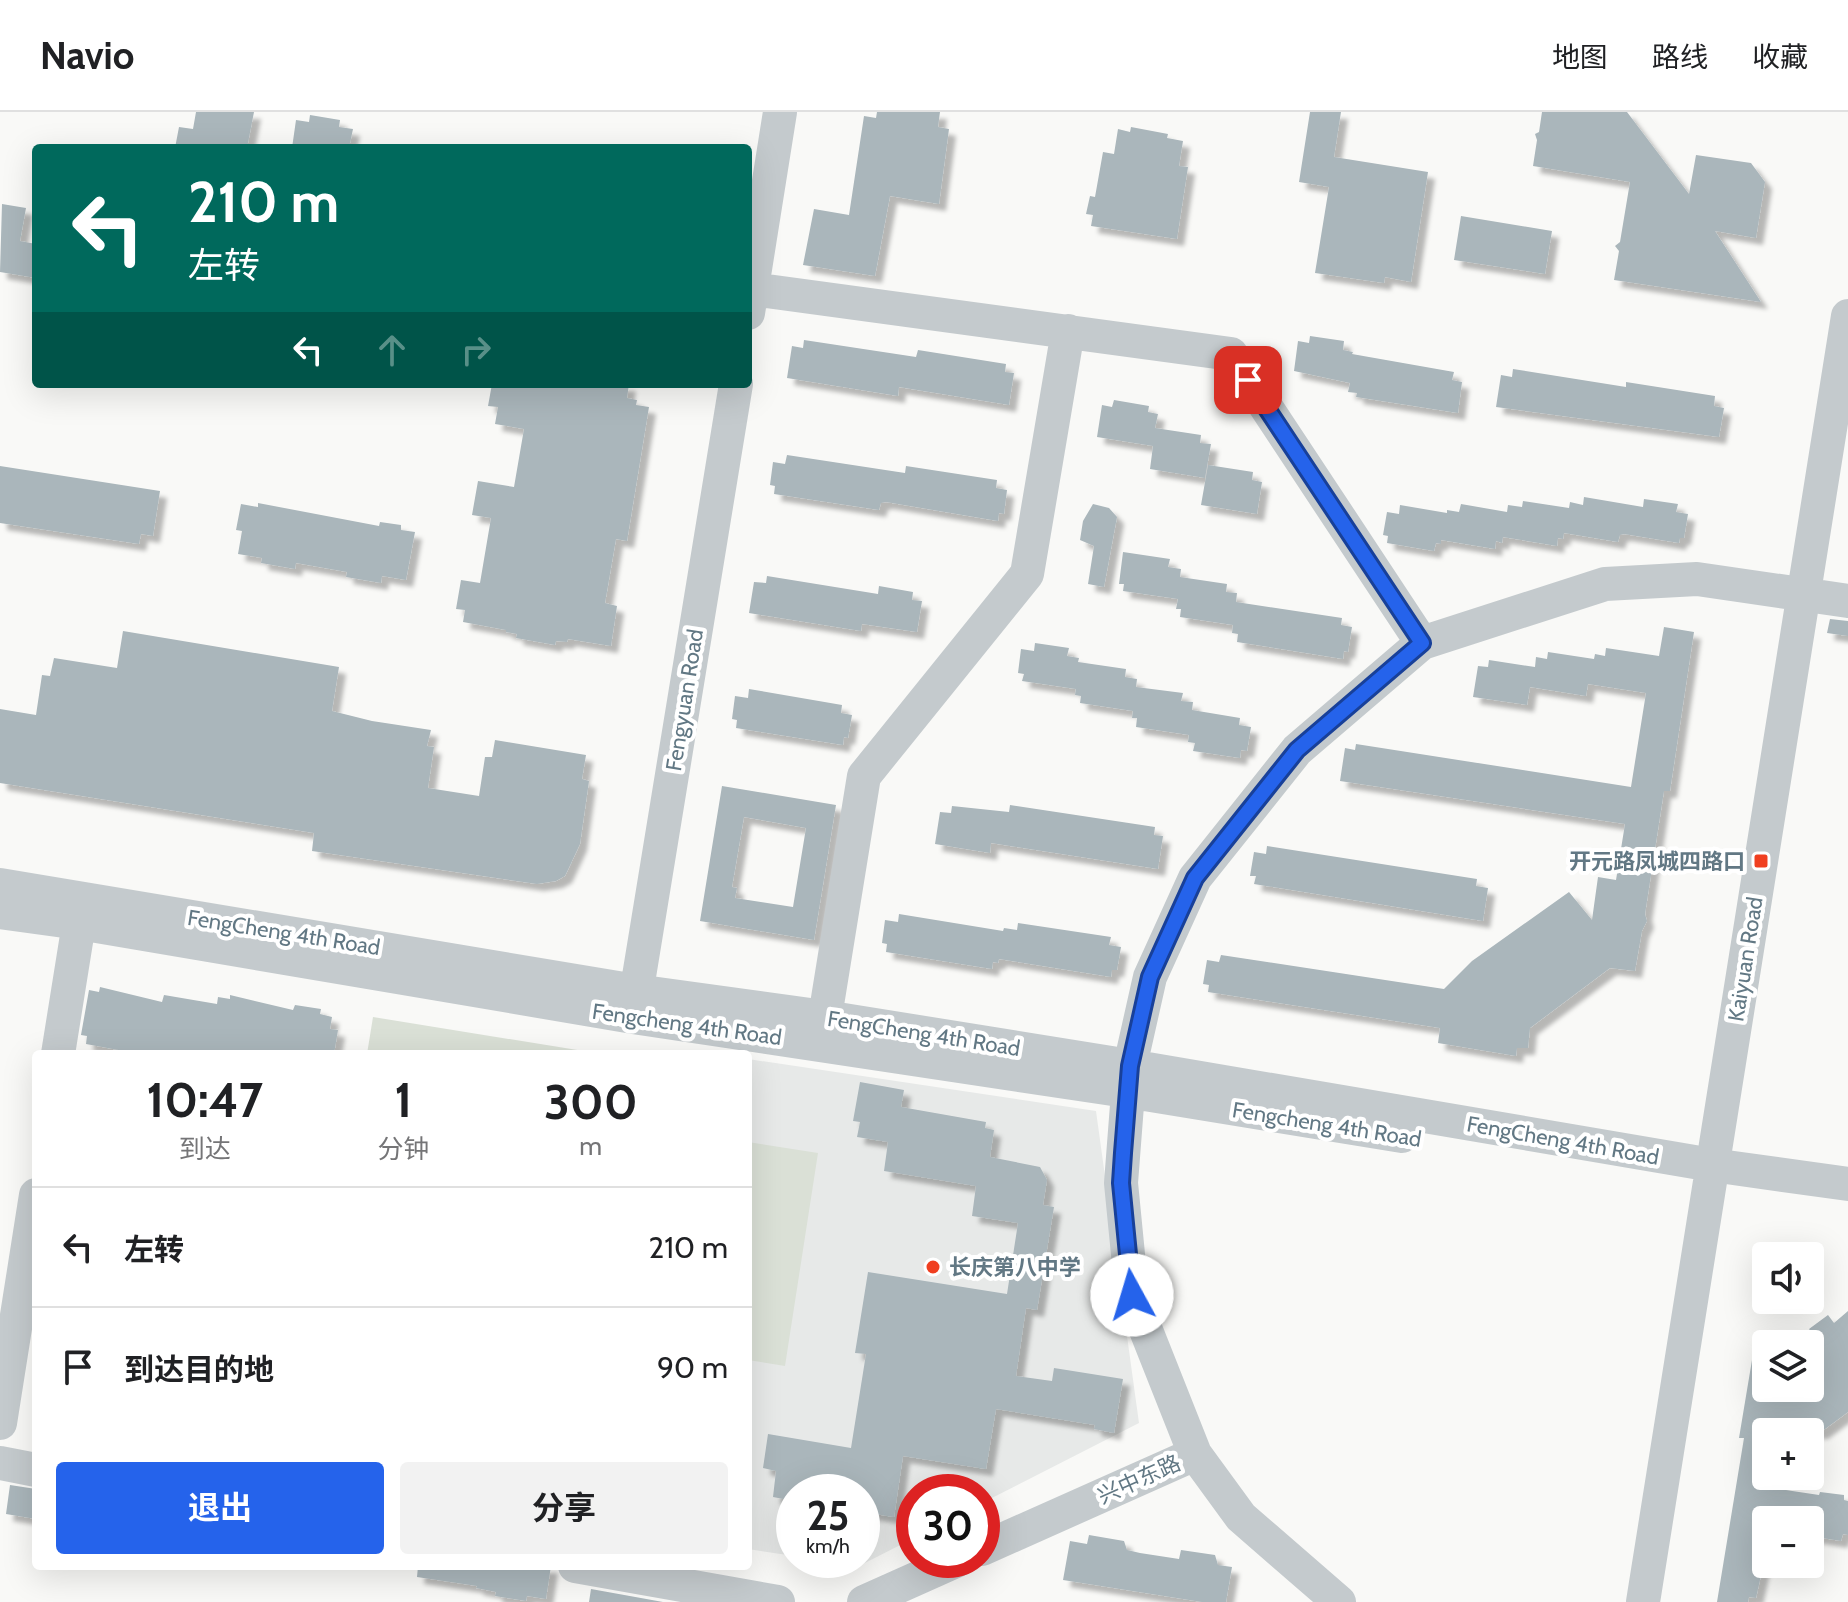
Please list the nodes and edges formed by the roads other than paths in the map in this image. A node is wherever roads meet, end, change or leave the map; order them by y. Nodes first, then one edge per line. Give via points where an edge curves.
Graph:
1 (780, 112) edge
2 (752, 288) edge
3 (752, 301) edge
4 (1848, 316) edge
5 (1068, 331) junction
6 (735, 388) edge
7 (1803, 594) junction
8 (1848, 601) edge
9 (1422, 643) junction
10 (0, 885) edge
11 (0, 912) edge
12 (79, 923) junction
13 (634, 1004) junction
14 (825, 1017) junction
15 (59, 1050) edge
16 (1128, 1079) junction
17 (1711, 1176) junction
18 (1848, 1184) edge
19 (1848, 1208) edge
20 (32, 1220) edge
21 (0, 1423) edge
22 (1195, 1454) junction
23 (0, 1463) edge
24 (32, 1469) edge
25 (1000, 1541) edge
26 (598, 1570) edge
27 (918, 1578) edge
28 (778, 1602) edge
29 (864, 1602) edge
30 (1339, 1602) edge
31 (1643, 1602) edge

1 - 2 street
3 - 5 street
4 - 7 street, Kaiyuan Road
5 - 9 street via 1231,354
5 - 14 street via 1027,574 864,776
6 - 13 street, Fengyuan Road
7 - 8 street
7 - 9 street via 1697,579 1605,584
7 - 17 street, Kaiyuan Road
9 - 16 street via 1297,750 1195,878 1150,977
10 - 13 street, FengCheng 4th Road
11 - 12 street, Fengcheng 4th Road
12 - 13 street, Fengcheng 4th Road
12 - 15 street
13 - 14 street, FengCheng 4th Road
13 - 16 street, Fengcheng 4th Road
14 - 16 street, FengCheng 4th Road
16 - 17 street, FengCheng 4th Road
16 - 22 street via 1121,1183 1132,1295
17 - 18 street, FengCheng 4th Road
17 - 19 street
17 - 31 street, Kaiyuan Road
20 - 21 street
22 - 25 street, 兴中东路
22 - 30 street, 兴中东路 via 1241,1517
23 - 24 street
26 - 28 street
27 - 29 street

